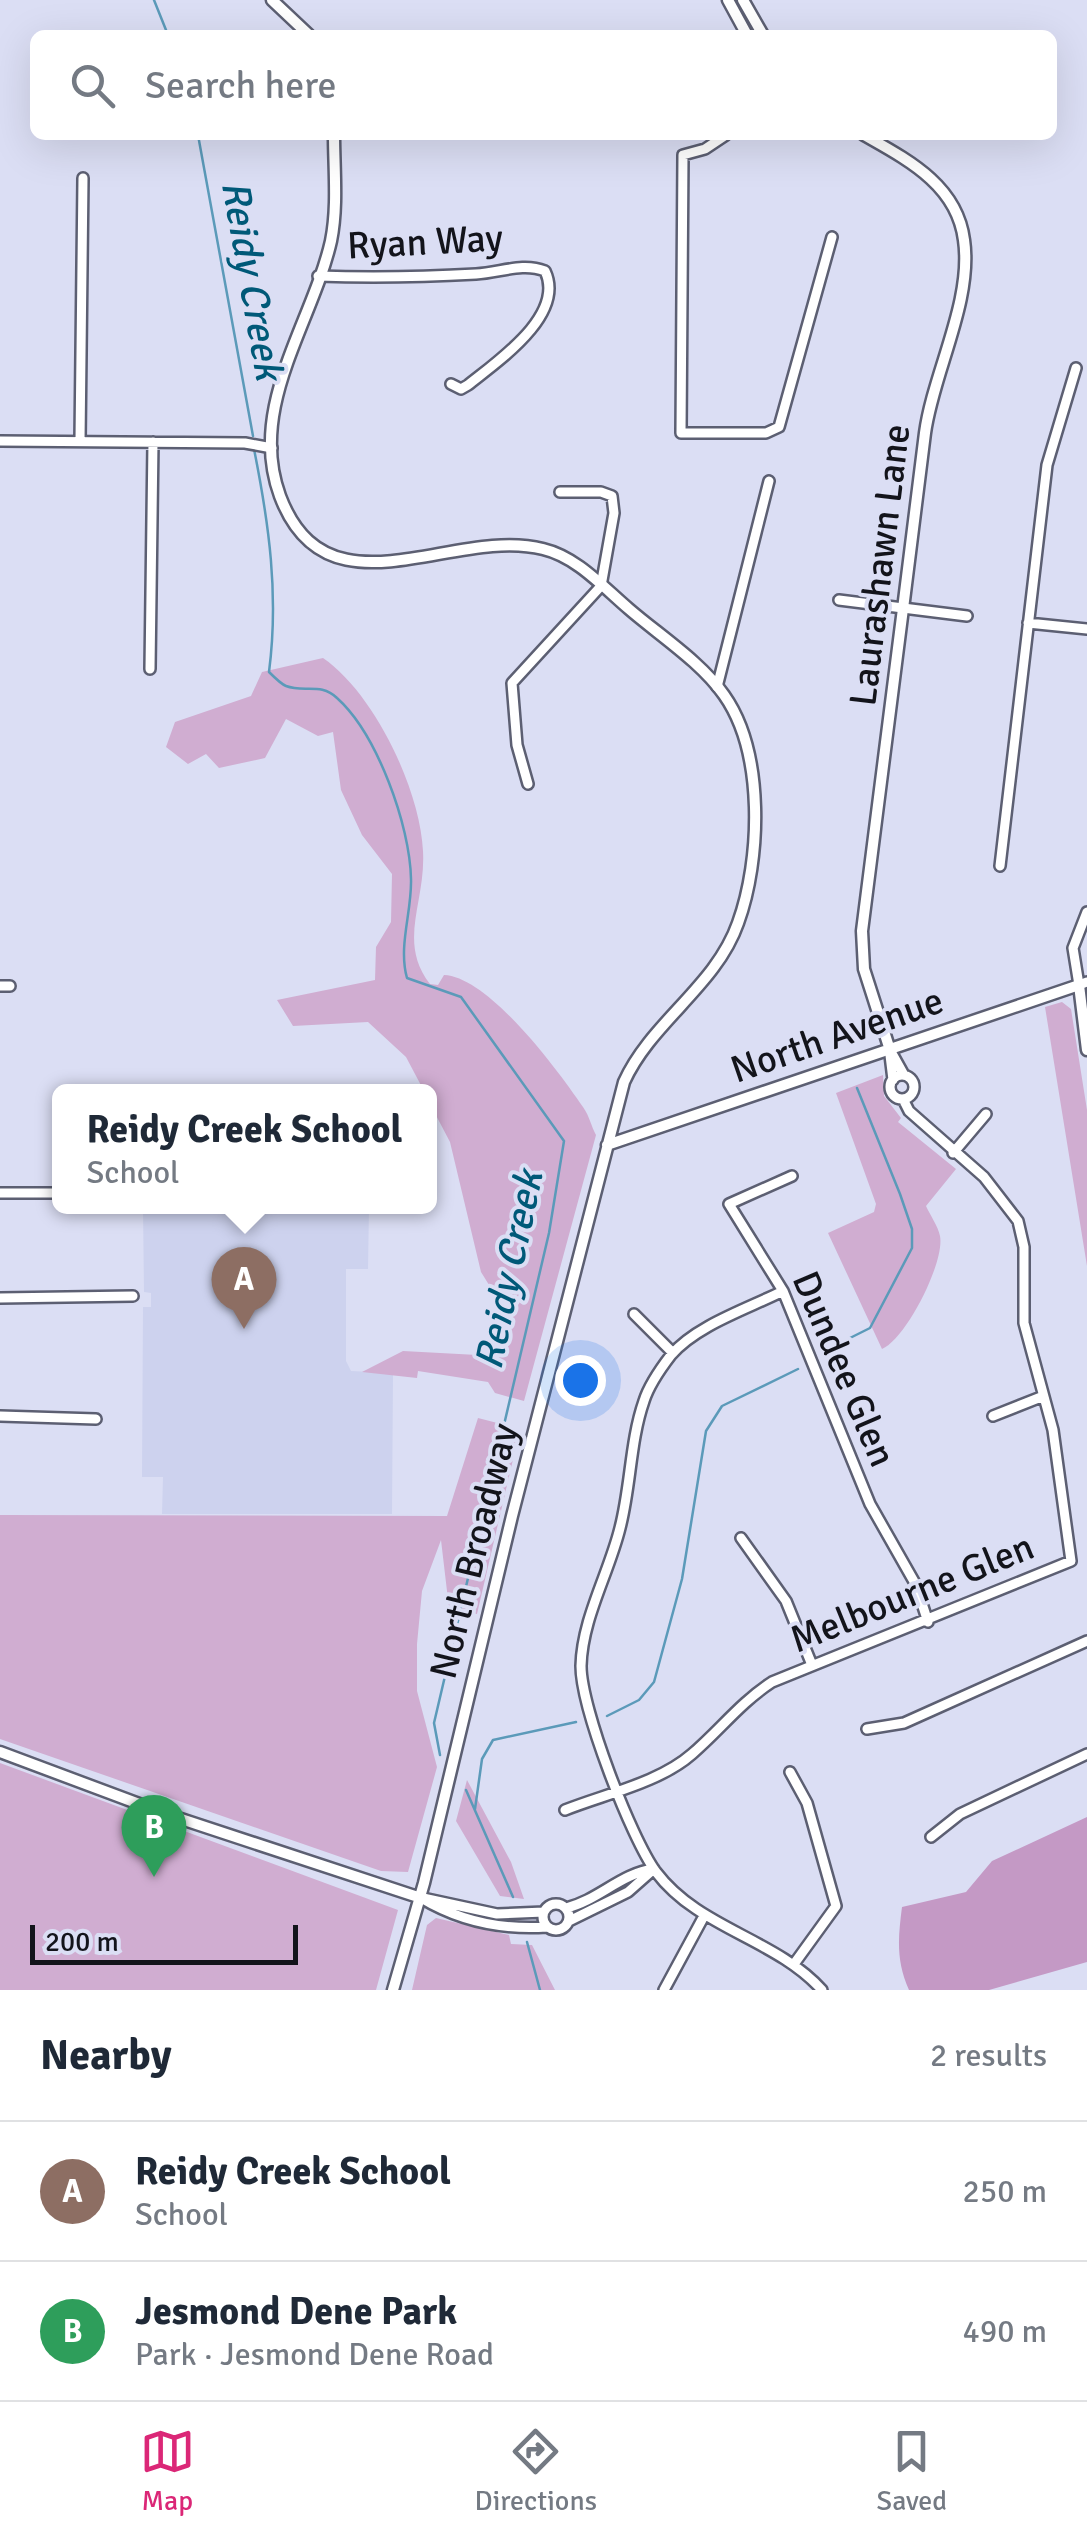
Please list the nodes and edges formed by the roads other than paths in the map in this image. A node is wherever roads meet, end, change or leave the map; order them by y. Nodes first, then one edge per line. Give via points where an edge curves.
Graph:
1 (272, 0) edge
2 (728, 0) edge
3 (743, 0) edge
4 (303, 30) edge
5 (744, 30) edge
6 (760, 30) edge
7 (334, 140) edge
8 (718, 140) edge
9 (872, 140) edge
10 (83, 178) dead end
11 (832, 236) dead end
12 (318, 276) junction
13 (1076, 368) dead end
14 (451, 384) dead end
15 (0, 441) edge
16 (80, 441) junction
17 (153, 442) junction
18 (272, 448) junction
19 (769, 481) dead end
20 (560, 492) dead end
21 (602, 586) junction
22 (838, 600) dead end
23 (905, 609) junction
24 (967, 616) dead end
25 (1028, 623) junction
26 (1087, 629) edge
27 (150, 668) dead end
28 (716, 687) junction
29 (528, 784) dead end
30 (1000, 866) dead end
31 (1087, 912) edge
32 (1083, 984) edge
33 (889, 1048) junction
34 (1087, 1050) edge
35 (904, 1075) junction
36 (892, 1080) junction
37 (907, 1097) junction
38 (986, 1114) dead end
39 (607, 1145) junction
40 (954, 1153) junction
41 (792, 1176) dead end
42 (0, 1193) edge
43 (52, 1193) edge
44 (782, 1292) junction
45 (133, 1296) dead end
46 (0, 1298) edge
47 (634, 1314) dead end
48 (673, 1354) junction
49 (1041, 1397) junction
50 (0, 1416) edge
51 (993, 1416) dead end
52 (96, 1418) dead end
53 (740, 1538) dead end
54 (928, 1622) junction
55 (1087, 1641) edge
56 (812, 1664) junction
57 (867, 1729) dead end
58 (0, 1752) edge
59 (1087, 1754) edge
60 (790, 1772) dead end
61 (618, 1789) junction
62 (565, 1810) dead end
63 (930, 1837) dead end
64 (654, 1869) junction
65 (420, 1898) junction
66 (566, 1908) junction
67 (544, 1912) junction
68 (704, 1916) junction
69 (569, 1921) junction
70 (547, 1926) junction
71 (794, 1964) junction
72 (393, 1990) edge
73 (664, 1990) edge
74 (822, 1990) edge

1 - 4 street
2 - 5 street
3 - 6 street
7 - 12 street, North Broadway via 330,241
8 - 11 street via 683,155 681,433 766,433 780,427
9 - 23 street, Laurashawn Lane via 930,176 964,238 962,281 925,432
10 - 16 street
12 - 14 street, Ryan Way via 426,276 528,266 546,271 551,290 541,315 468,385
12 - 18 street, North Broadway via 281,379
13 - 25 street via 1048,464
15 - 16 street
16 - 17 street
17 - 18 street
17 - 27 street
18 - 21 street, North Broadway via 279,494 295,528 324,553 370,563 530,546 568,558
19 - 28 street
20 - 21 street via 612,496
21 - 28 street, North Broadway
21 - 29 street via 512,682
22 - 23 street
23 - 24 street
23 - 33 street, Laurashawn Lane via 862,931 864,969
25 - 26 street
25 - 30 street
28 - 39 street, North Broadway via 737,719 752,781 756,826 747,894 719,959 634,1060
31 - 32 street via 1073,948
32 - 33 street, North Avenue
32 - 34 street
33 - 35 street, Melbourne Glen
33 - 36 street, Melbourne Glen
33 - 39 street, North Avenue
35 - 36 street
35 - 37 street, Melbourne Glen via 914,1084
36 - 37 street, Melbourne Glen via 892,1094
37 - 40 street, Melbourne Glen
38 - 40 street
39 - 65 street, North Broadway
40 - 49 street, Melbourne Glen via 984,1177 1018,1221 1024,1324
41 - 44 street, Dundee Glen via 729,1204
42 - 43 street
44 - 48 street via 694,1336
44 - 54 street, Dundee Glen via 857,1474 916,1585
45 - 46 street
47 - 48 street
48 - 61 street via 644,1397 622,1522 581,1666
49 - 51 street
49 - 54 street, Melbourne Glen via 1053,1430 1072,1561
50 - 52 street
53 - 56 street via 786,1601
54 - 56 street, Melbourne Glen
55 - 57 street via 904,1723
56 - 61 street, Melbourne Glen via 748,1698 672,1769
58 - 65 street
59 - 63 street via 960,1814
60 - 71 street via 807,1804 836,1906
61 - 62 street, Melbourne Glen
61 - 64 street
64 - 66 street via 634,1871
64 - 68 street
64 - 69 street via 628,1892
65 - 67 street via 497,1914
65 - 70 street via 445,1913 485,1923
65 - 72 street, North Broadway
66 - 67 street via 553,1904
66 - 69 street
67 - 70 street
68 - 71 street
68 - 73 street
69 - 70 street via 562,1930
71 - 74 street

